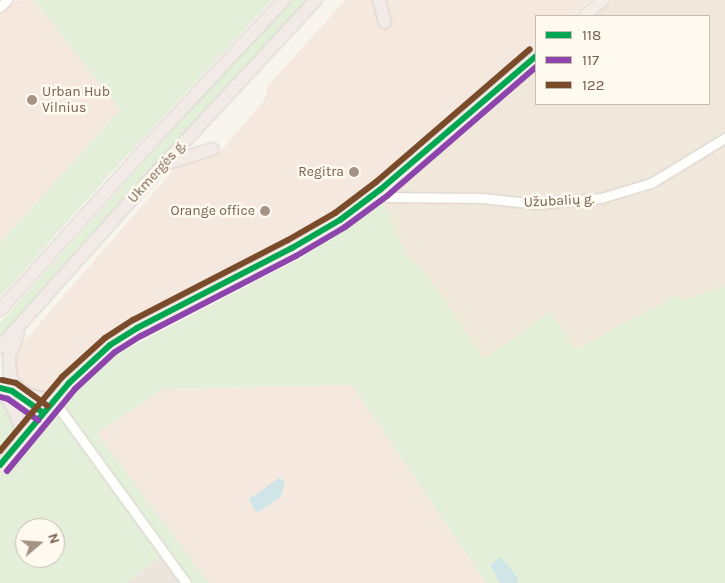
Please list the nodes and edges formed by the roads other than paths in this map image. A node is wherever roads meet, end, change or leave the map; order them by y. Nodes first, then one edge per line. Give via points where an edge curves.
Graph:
1 (7, 0) edge
2 (284, 0) edge
3 (316, 0) edge
4 (379, 0) edge
5 (602, 0) edge
6 (0, 8) edge
7 (584, 15) edge
8 (384, 22) dead end
9 (535, 57) edge
10 (725, 138) edge
11 (213, 149) dead end
12 (163, 165) junction
13 (382, 189) junction
14 (0, 310) edge
15 (29, 314) junction
16 (0, 347) edge
17 (0, 388) edge
18 (0, 392) edge
19 (28, 395) junction
20 (54, 401) junction
21 (43, 414) junction
22 (20, 441) junction
23 (0, 465) edge
24 (186, 583) edge

1 - 6 street
2 - 14 highway, Ukmergės g.
3 - 12 highway, Ukmergės g.
4 - 8 highway
5 - 7 main road
9 - 13 main road
10 - 13 street, Užubalių g. via 651,183 601,198 538,204 482,198 388,197
11 - 12 highway
12 - 15 highway, Ukmergės g.
13 - 20 main road via 318,234 110,345 85,366
15 - 16 highway, Ukmergės g.
15 - 19 highway via 11,347 9,367 15,385
17 - 21 highway via 12,391
18 - 22 highway via 15,412 20,425
19 - 20 highway
19 - 21 highway
20 - 21 main road
20 - 24 street
21 - 22 main road
22 - 23 main road

